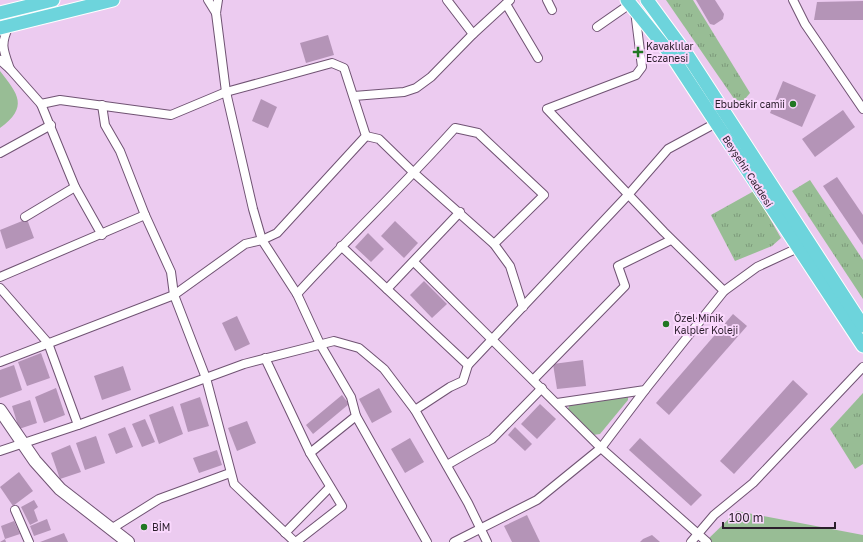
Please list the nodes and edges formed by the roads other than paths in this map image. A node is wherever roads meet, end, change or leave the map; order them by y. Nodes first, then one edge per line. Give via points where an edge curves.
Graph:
1 (53, 0) edge
2 (113, 0) edge
3 (208, 0) edge
4 (218, 0) edge
5 (447, 0) edge
6 (547, 0) edge
7 (647, 0) edge
8 (793, 0) edge
9 (508, 2) edge
10 (631, 5) edge
11 (552, 10) dead end
12 (0, 13) edge
13 (216, 14) junction
14 (597, 26) dead end
15 (4, 27) edge
16 (473, 34) junction
17 (538, 58) dead end
18 (0, 60) edge
19 (10, 69) junction
20 (226, 92) junction
21 (354, 96) junction
22 (41, 104) junction
23 (102, 105) junction
24 (863, 109) edge
25 (716, 123) junction
26 (51, 125) junction
27 (366, 136) junction
28 (0, 153) edge
29 (414, 173) junction
30 (75, 187) junction
31 (628, 195) junction
32 (460, 212) junction
33 (145, 215) junction
34 (25, 217) dead end
35 (102, 235) junction
36 (262, 240) junction
37 (671, 240) junction
38 (494, 244) junction
39 (341, 246) junction
40 (798, 248) junction
41 (414, 262) junction
42 (0, 278) edge
43 (0, 288) edge
44 (387, 289) junction
45 (724, 291) junction
46 (297, 294) junction
47 (174, 295) junction
48 (523, 307) junction
49 (863, 326) edge
50 (492, 339) junction
51 (48, 343) junction
52 (320, 344) junction
53 (863, 346) edge
54 (265, 358) junction
55 (0, 362) edge
56 (468, 365) junction
57 (863, 367) edge
58 (206, 378) junction
59 (533, 380) junction
60 (542, 388) junction
61 (645, 390) junction
62 (557, 403) junction
63 (0, 410) edge
64 (415, 410) junction
65 (356, 416) junction
66 (78, 425) junction
67 (22, 443) junction
68 (601, 448) junction
69 (0, 451) edge
70 (310, 453) junction
71 (447, 465) junction
72 (230, 473) junction
73 (330, 487) junction
74 (14, 510) dead end
75 (111, 529) junction
76 (480, 529) junction
77 (285, 533) junction
78 (698, 534) junction
79 (29, 542) edge
80 (128, 542) edge
81 (295, 542) edge
82 (427, 542) edge
83 (454, 542) edge
84 (487, 542) edge
85 (691, 542) edge
86 (707, 542) edge

1 - 12 main road
2 - 15 main road
3 - 13 street
4 - 13 street
5 - 16 street
6 - 11 street
7 - 49 main road, Beyşehir Caddesi via 688,56
8 - 24 street via 805,24
9 - 16 street
9 - 17 street
10 - 14 street
10 - 25 main road, Beyşehir Caddesi via 672,56
10 - 31 street via 642,67 636,75 547,109
13 - 20 street
15 - 19 street via 1,45
16 - 21 street via 416,88 404,92
18 - 19 street
19 - 22 street
20 - 21 street via 332,63 344,68
20 - 23 street via 171,115
20 - 36 street
21 - 27 street
22 - 23 street via 60,100
22 - 26 street
23 - 33 street via 105,124 120,151
25 - 31 street via 668,149
25 - 40 main road, Beyşehir Caddesi
26 - 28 street
26 - 30 street
27 - 29 street via 379,139
27 - 36 street via 277,233
29 - 32 street
29 - 38 street via 455,128 478,133 544,195
29 - 39 street
30 - 34 street
30 - 35 street
31 - 37 street
31 - 48 street
32 - 38 street
32 - 41 street
33 - 35 street
33 - 47 street via 171,272
35 - 42 street
36 - 46 street
36 - 47 street via 245,244
37 - 45 street
37 - 59 street via 618,266 624,286
38 - 48 street via 510,266
39 - 44 street
39 - 46 street
40 - 45 street via 757,267
40 - 53 main road, Beyşehir Caddesi
41 - 44 street
41 - 50 street
43 - 51 street
44 - 56 street
45 - 61 street
46 - 52 street
47 - 51 street
47 - 58 street
48 - 50 street
50 - 56 street
50 - 59 street
51 - 55 street
51 - 66 street
52 - 54 street
52 - 64 street via 334,341 359,348 384,368
52 - 65 street via 351,397
54 - 58 street
54 - 70 street
56 - 64 street via 463,381
57 - 78 street via 753,483 714,515
58 - 66 street
58 - 72 street
59 - 60 street
60 - 62 street
60 - 71 street via 492,439
61 - 62 street
61 - 68 street
62 - 68 street
63 - 67 street
64 - 71 street
65 - 70 street
65 - 82 street
66 - 67 street
67 - 69 street
67 - 75 street via 60,489
68 - 76 street via 537,500
68 - 78 street
70 - 73 street
71 - 76 street
72 - 75 street via 159,499
72 - 77 street via 234,484
73 - 77 street
73 - 81 street via 342,506
74 - 79 street
75 - 80 street
76 - 83 street
76 - 84 street
77 - 81 street
78 - 85 street
78 - 86 street

